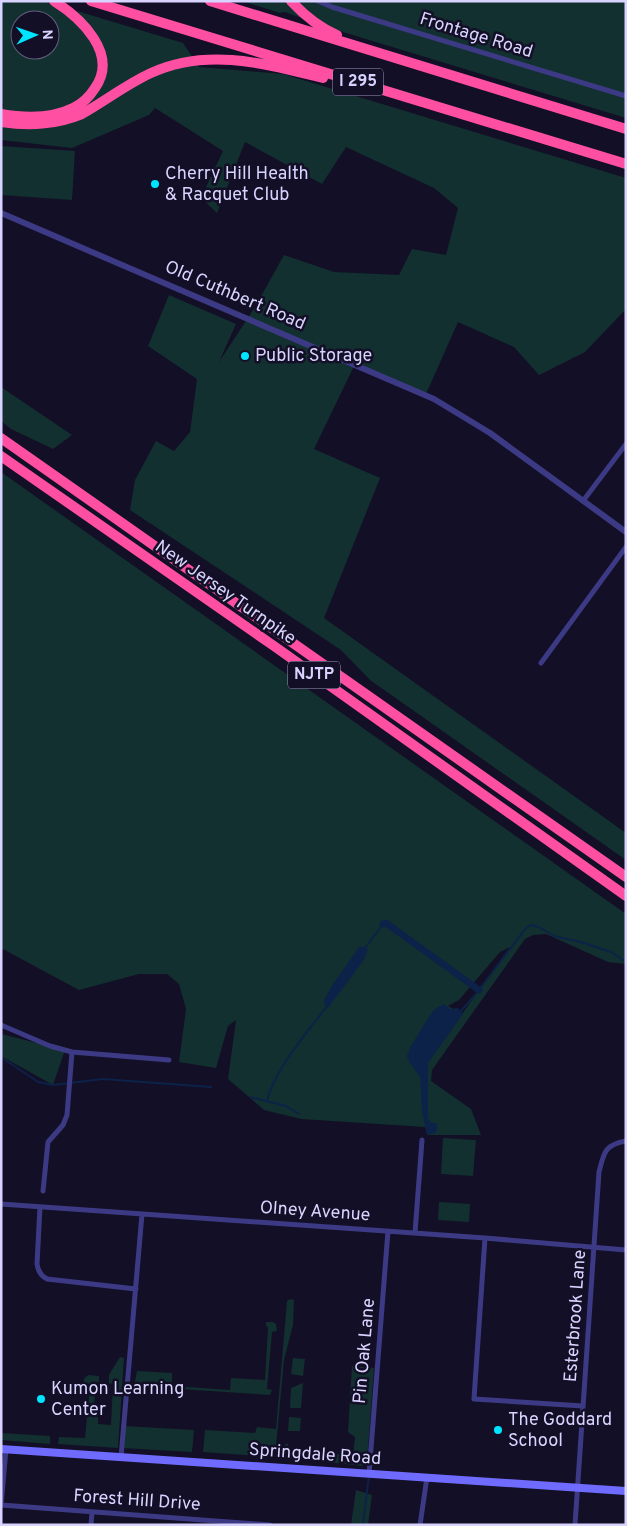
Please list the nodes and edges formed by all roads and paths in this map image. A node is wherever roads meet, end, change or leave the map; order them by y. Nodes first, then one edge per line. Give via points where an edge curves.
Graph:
1 (54, 1) edge
2 (91, 1) edge
3 (210, 1) edge
4 (291, 1) edge
5 (318, 1) edge
6 (398, 59) junction
7 (626, 96) edge
8 (426, 103) junction
9 (1, 114) edge
10 (1, 122) edge
11 (626, 129) edge
12 (626, 164) edge
13 (1, 213) edge
14 (1, 438) edge
15 (626, 444) edge
16 (1, 456) edge
17 (583, 501) junction
18 (626, 532) edge
19 (626, 547) edge
20 (541, 663) dead end
21 (626, 877) edge
22 (626, 896) edge
23 (3, 1026) edge
24 (72, 1052) junction
25 (169, 1060) dead end
26 (422, 1140) dead end
27 (626, 1141) edge
28 (43, 1191) dead end
29 (1, 1204) edge
30 (40, 1207) junction
31 (142, 1214) junction
32 (388, 1231) junction
33 (415, 1233) junction
34 (484, 1238) junction
35 (594, 1247) junction
36 (626, 1250) edge
37 (136, 1289) junction
38 (583, 1406) junction
39 (4, 1449) edge
40 (121, 1457) junction
41 (369, 1474) junction
42 (427, 1477) junction
43 (578, 1487) junction
44 (626, 1491) edge
45 (1, 1507) edge
46 (92, 1512) junction
47 (91, 1525) edge
48 (270, 1525) edge
49 (420, 1525) edge
50 (576, 1525) edge

1 - 9 highway via 72,13 93,37 102,60 99,82 92,93 73,108 59,113 18,117
2 - 8 highway, I 295
3 - 6 highway, I 295
4 - 6 highway via 318,26
5 - 7 street, Frontage Road
6 - 11 highway, I 295
8 - 10 highway via 258,64 220,58 197,59 152,72 73,118 33,125
8 - 12 highway, I 295
13 - 17 street, Old Cuthbert Road via 434,398 490,433
14 - 21 highway, New Jersey Turnpike / NJTP
15 - 17 street
16 - 22 highway, New Jersey Turnpike / NJTP
17 - 18 street, Old Cuthbert Road
19 - 20 street
23 - 24 street
24 - 25 street
24 - 28 street via 67,1116 46,1148
26 - 33 street
27 - 35 street, Esterbrook Lane via 618,1142 604,1153 599,1172
29 - 30 street, Olney Avenue
30 - 31 street, Olney Avenue
30 - 37 street via 37,1264 43,1277
31 - 32 street, Olney Avenue
31 - 37 street
32 - 33 street, Olney Avenue
32 - 41 street, Pin Oak Lane
33 - 34 street, Olney Avenue
34 - 35 street, Olney Avenue
34 - 38 street via 474,1399
35 - 36 street, Olney Avenue
35 - 38 street, Esterbrook Lane
37 - 40 street
38 - 43 street, Esterbrook Lane
39 - 40 main road, Springdale Road
39 - 45 street
40 - 41 main road, Springdale Road
41 - 42 main road, Springdale Road
42 - 43 main road, Springdale Road
42 - 49 street
43 - 44 main road, Springdale Road
43 - 50 street, Esterbrook Lane
45 - 46 street, Forest Hill Drive
46 - 47 street
46 - 48 street, Forest Hill Drive

